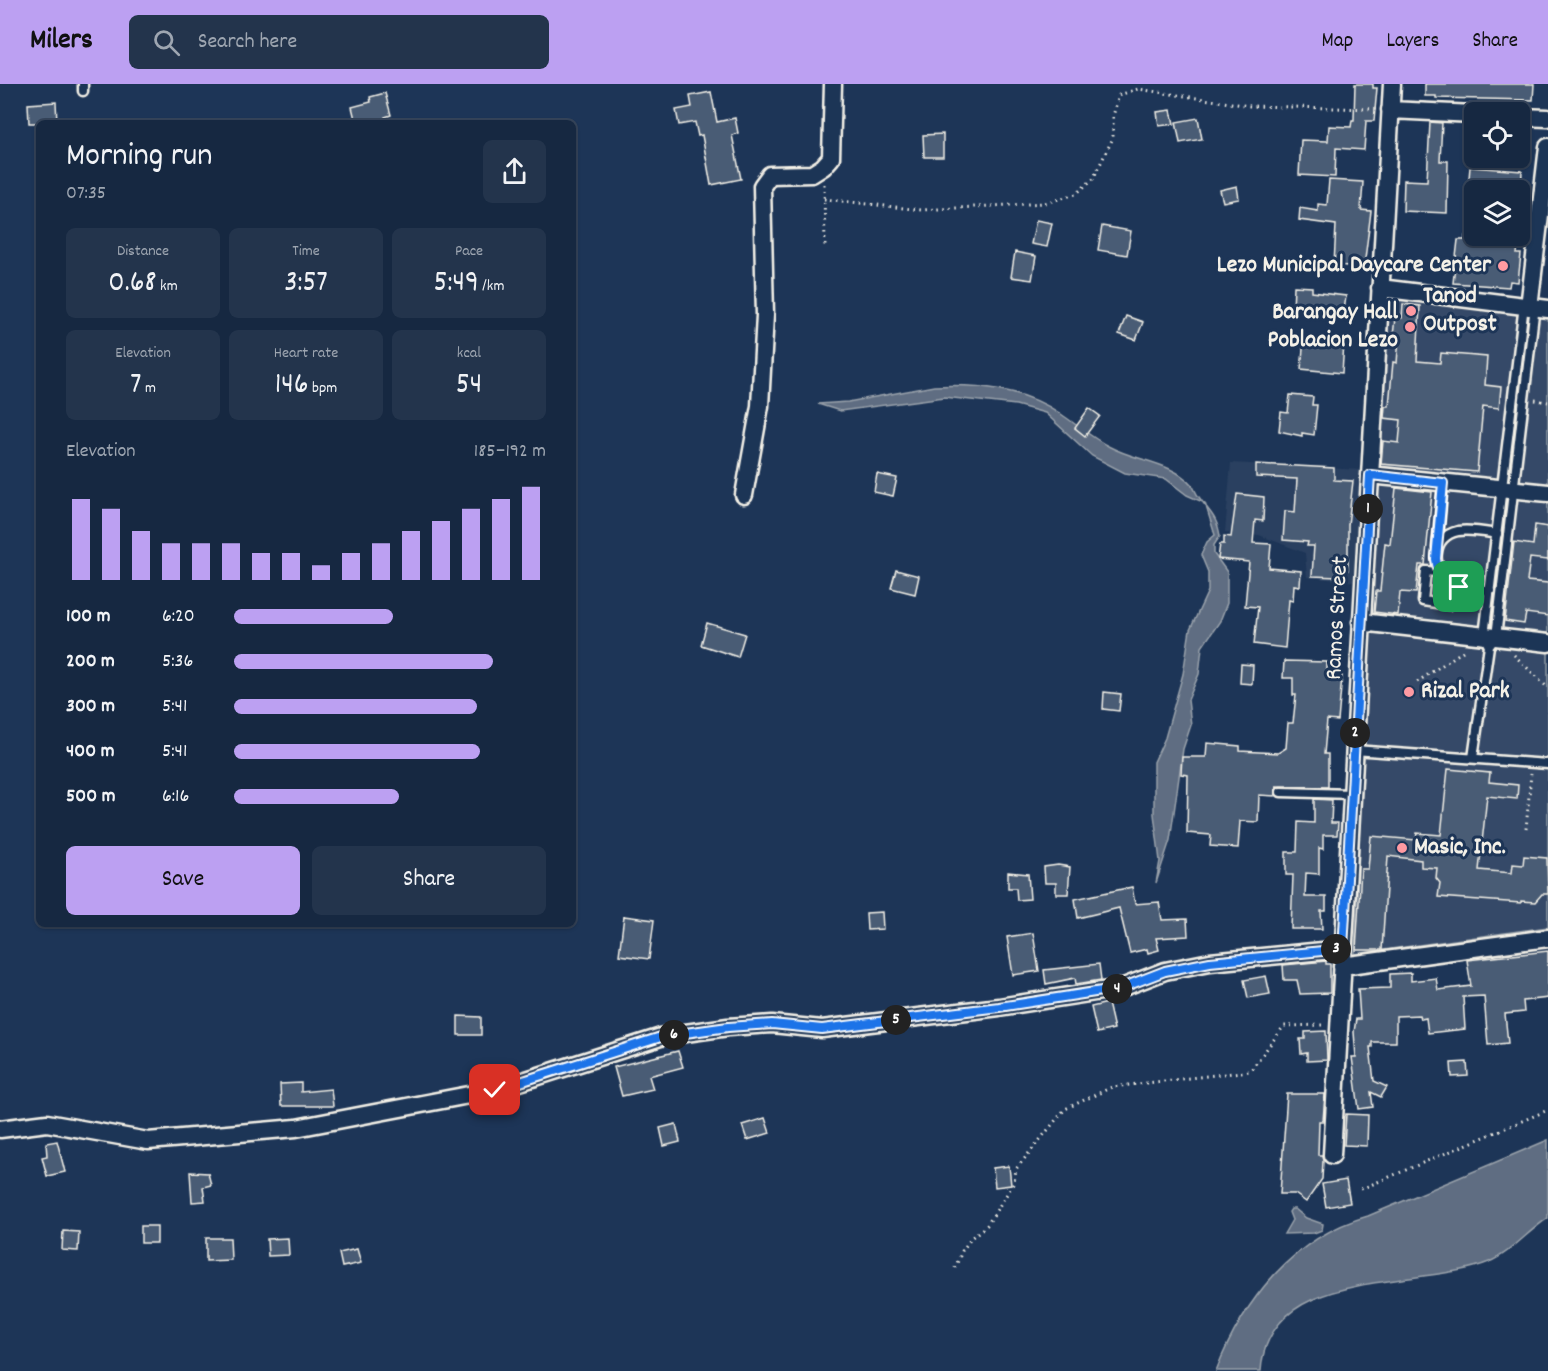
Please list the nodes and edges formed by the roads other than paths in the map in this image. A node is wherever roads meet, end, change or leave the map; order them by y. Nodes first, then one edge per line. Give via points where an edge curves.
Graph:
1 (832, 84) edge
2 (1392, 84) edge
3 (1390, 110) junction
4 (1464, 114) edge
5 (1530, 117) edge
6 (1548, 118) edge
7 (1548, 147) edge
8 (1380, 288) junction
9 (1530, 307) junction
10 (1548, 309) edge
11 (1370, 475) junction
12 (1443, 483) junction
13 (1508, 489) junction
14 (1548, 494) edge
15 (744, 495) dead end
16 (1497, 534) junction
17 (1437, 551) junction
18 (1440, 572) junction
19 (1452, 584) junction
20 (1490, 591) junction
21 (1361, 622) junction
22 (1489, 640) junction
23 (1548, 643) edge
24 (1354, 750) junction
25 (1473, 759) junction
26 (1548, 764) edge
27 (1281, 792) dead end
28 (1352, 794) junction
29 (1548, 938) edge
30 (1343, 957) junction
31 (0, 1129) edge
32 (1332, 1155) dead end

1 - 15 street via 831,158 812,174 770,176 762,186 765,315 760,406
2 - 3 street, Ramos Street
3 - 4 street
3 - 8 street, Ramos Street
5 - 6 street
7 - 9 street
8 - 9 street
8 - 11 street, Ramos Street
9 - 10 street
9 - 13 lane via 1534,314
11 - 12 street
11 - 21 street, Ramos Street
12 - 13 street
12 - 17 lane
13 - 14 street
13 - 16 lane
13 - 22 lane
16 - 17 lane via 1456,531 1441,542
16 - 20 lane
17 - 18 lane
18 - 19 lane
18 - 19 lane via 1426,571 1423,601 1449,605
19 - 20 lane
20 - 22 lane
21 - 22 street
21 - 24 street, Ramos Street
22 - 23 street
22 - 25 lane
24 - 25 lane
24 - 28 street, Ramos Street
25 - 26 lane
27 - 28 lane
28 - 30 street, Ramos Street
29 - 30 street
30 - 31 street via 1210,962 1165,971 1121,988 822,1029 772,1024 664,1036 495,1090 296,1128 148,1141 47,1123
30 - 32 street, Ramos Street

